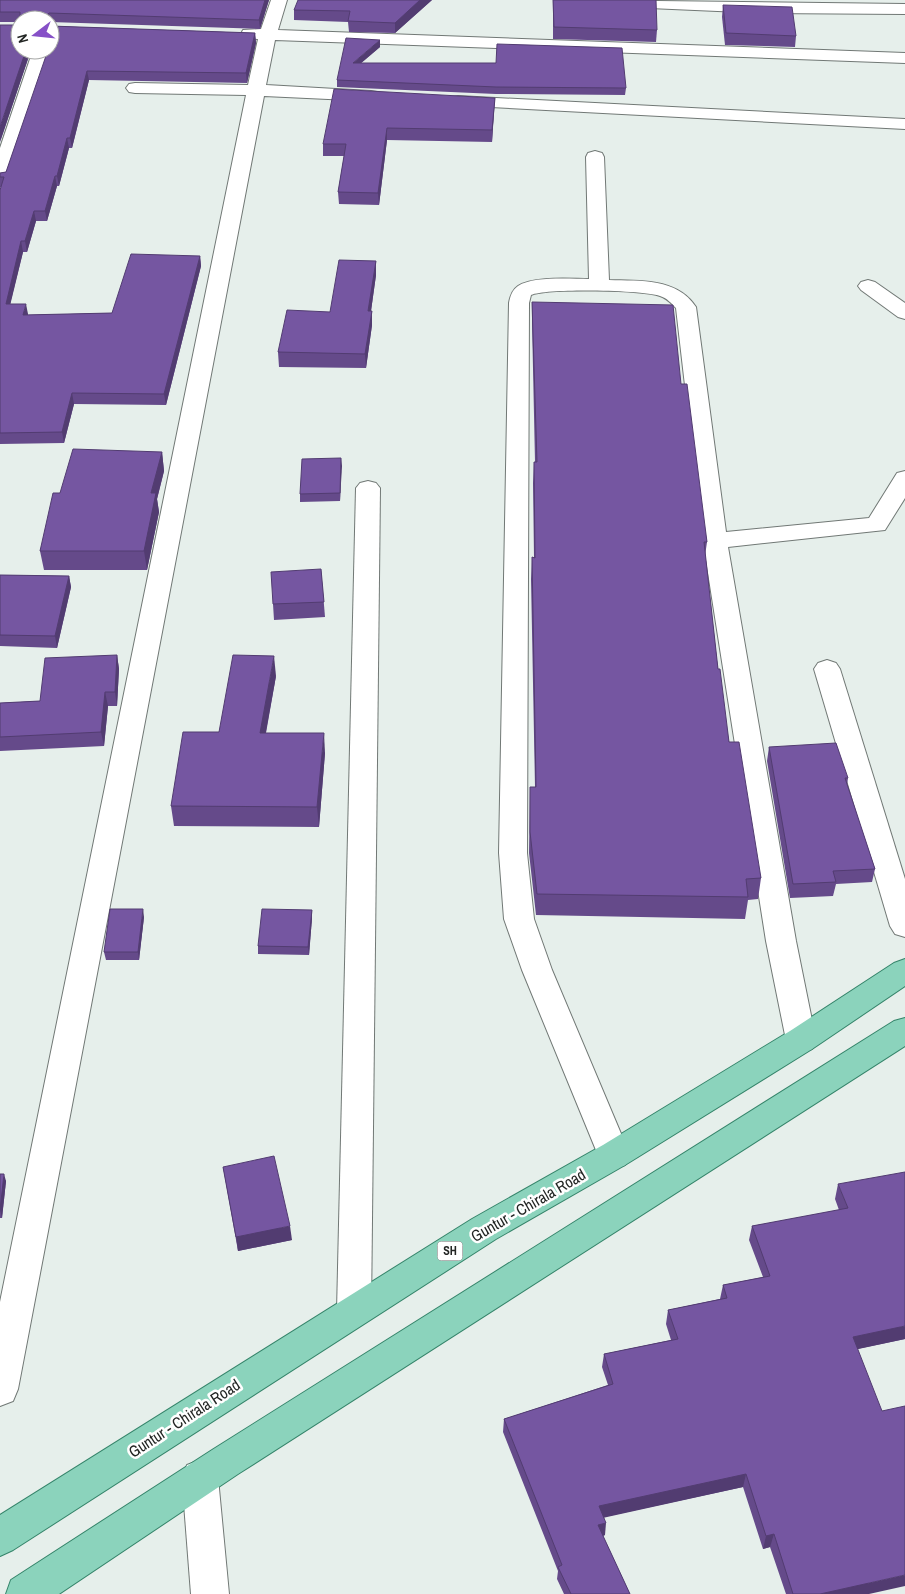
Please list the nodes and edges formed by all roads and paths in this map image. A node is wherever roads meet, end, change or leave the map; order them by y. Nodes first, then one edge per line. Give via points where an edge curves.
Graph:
1 (279, 0) edge
2 (582, 0) edge
3 (905, 9) edge
4 (228, 34) edge
5 (268, 35) junction
6 (905, 58) edge
7 (39, 60) edge
8 (135, 88) dead end
9 (256, 90) junction
10 (384, 97) edge
11 (443, 100) edge
12 (905, 124) edge
13 (595, 157) dead end
14 (0, 176) edge
15 (598, 286) junction
16 (868, 286) dead end
17 (905, 313) edge
18 (905, 478) edge
19 (368, 488) dead end
20 (715, 541) junction
21 (827, 669) dead end
22 (905, 926) edge
23 (905, 971) edge
24 (905, 1030) edge
25 (801, 1040) junction
26 (614, 1155) junction
27 (354, 1311) junction
28 (0, 1389) edge
29 (200, 1478) junction
30 (0, 1537) edge
31 (25, 1594) edge
32 (210, 1594) edge

1 - 5 street
2 - 3 street via 762,8
4 - 5 street
5 - 6 street
5 - 9 street
7 - 14 street
8 - 9 street
9 - 10 street
9 - 28 street
11 - 12 street
13 - 15 street
15 - 20 street via 664,290 677,296 686,307
15 - 26 street via 527,289 520,295 518,303 512,853 519,919
16 - 17 street
18 - 20 street via 878,525
19 - 27 street
20 - 25 street via 781,940
21 - 22 street
23 - 25 main road, Guntur - Chirala Road / SH
24 - 29 main road
25 - 26 main road, Guntur - Chirala Road / SH
26 - 27 main road, Guntur - Chirala Road / SH via 484,1229
27 - 30 main road, Guntur - Chirala Road / SH
29 - 31 main road
29 - 32 street

